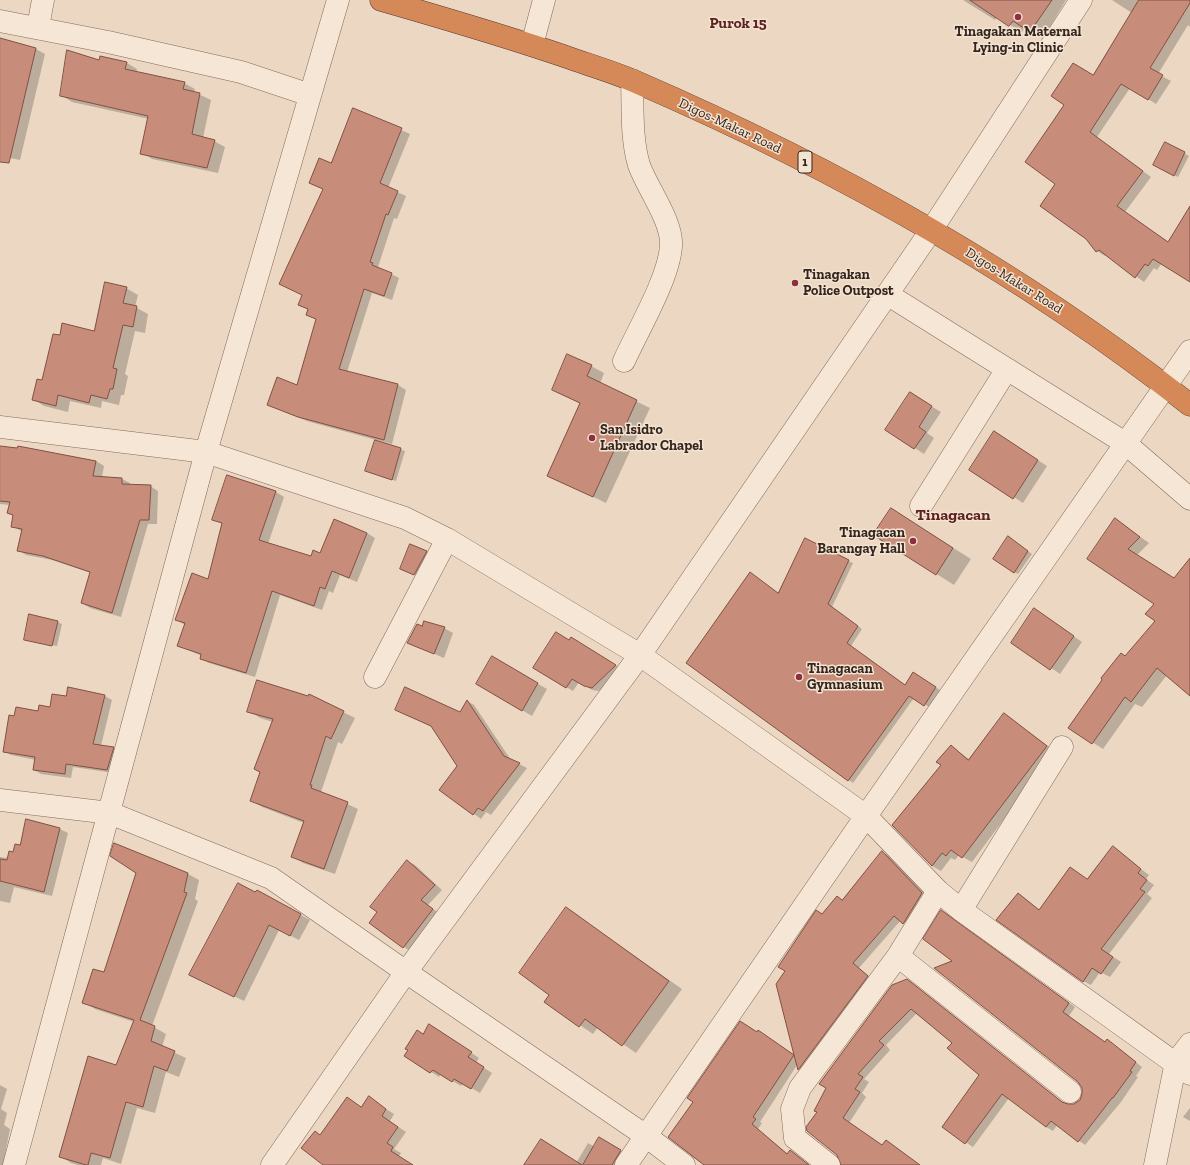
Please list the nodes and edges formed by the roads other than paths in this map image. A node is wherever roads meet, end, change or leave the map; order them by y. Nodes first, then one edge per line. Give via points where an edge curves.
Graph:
1 (43, 0) edge
2 (338, 0) edge
3 (381, 0) edge
4 (544, 0) edge
5 (1081, 0) edge
6 (0, 21) edge
7 (38, 28) junction
8 (532, 45) junction
9 (632, 80) junction
10 (310, 95) junction
11 (932, 229) junction
12 (887, 294) junction
13 (1190, 352) edge
14 (624, 360) dead end
15 (1007, 369) junction
16 (1165, 386) junction
17 (1190, 405) edge
18 (0, 427) edge
19 (1125, 443) junction
20 (206, 452) junction
21 (1190, 499) edge
22 (921, 506) dead end
23 (447, 539) junction
24 (640, 655) junction
25 (375, 677) dead end
26 (1062, 747) dead end
27 (0, 800) edge
28 (110, 813) junction
29 (866, 816) junction
30 (938, 891) junction
31 (961, 910) junction
32 (898, 956) junction
33 (406, 972) junction
34 (1190, 1044) edge
35 (1183, 1068) edge
36 (1070, 1092) dead end
37 (646, 1136) junction
38 (14, 1165) edge
39 (272, 1165) edge
40 (626, 1165) edge
41 (684, 1165) edge
42 (829, 1165) edge
43 (1155, 1165) edge

1 - 7 street
2 - 10 street
3 - 8 highway, Digos-Makar Road / 1
4 - 8 street
5 - 11 street
6 - 7 street
7 - 10 street via 241,72
8 - 9 highway, Digos-Makar Road / 1
9 - 11 highway, Digos-Makar Road / 1 via 782,150
9 - 14 street via 634,137 639,164 670,232 671,246 665,273
10 - 20 street
11 - 12 street
11 - 16 highway, Digos-Makar Road / 1 via 1068,314
12 - 15 street
12 - 24 street
13 - 16 street
15 - 19 street
15 - 22 street
16 - 17 highway, Digos-Makar Road / 1
16 - 19 street
18 - 20 street
19 - 21 street
19 - 29 street
20 - 23 street via 405,518
20 - 28 street
23 - 24 street
23 - 25 street
24 - 29 street
24 - 33 street
26 - 31 street
27 - 28 street
28 - 33 street via 271,878
28 - 38 street
29 - 30 street
29 - 37 street
30 - 31 street
30 - 32 street
31 - 35 street
32 - 36 street
32 - 42 street via 800,1088 792,1109 795,1138
33 - 37 street
33 - 39 street
34 - 35 street
35 - 43 street
37 - 40 street
37 - 41 street

